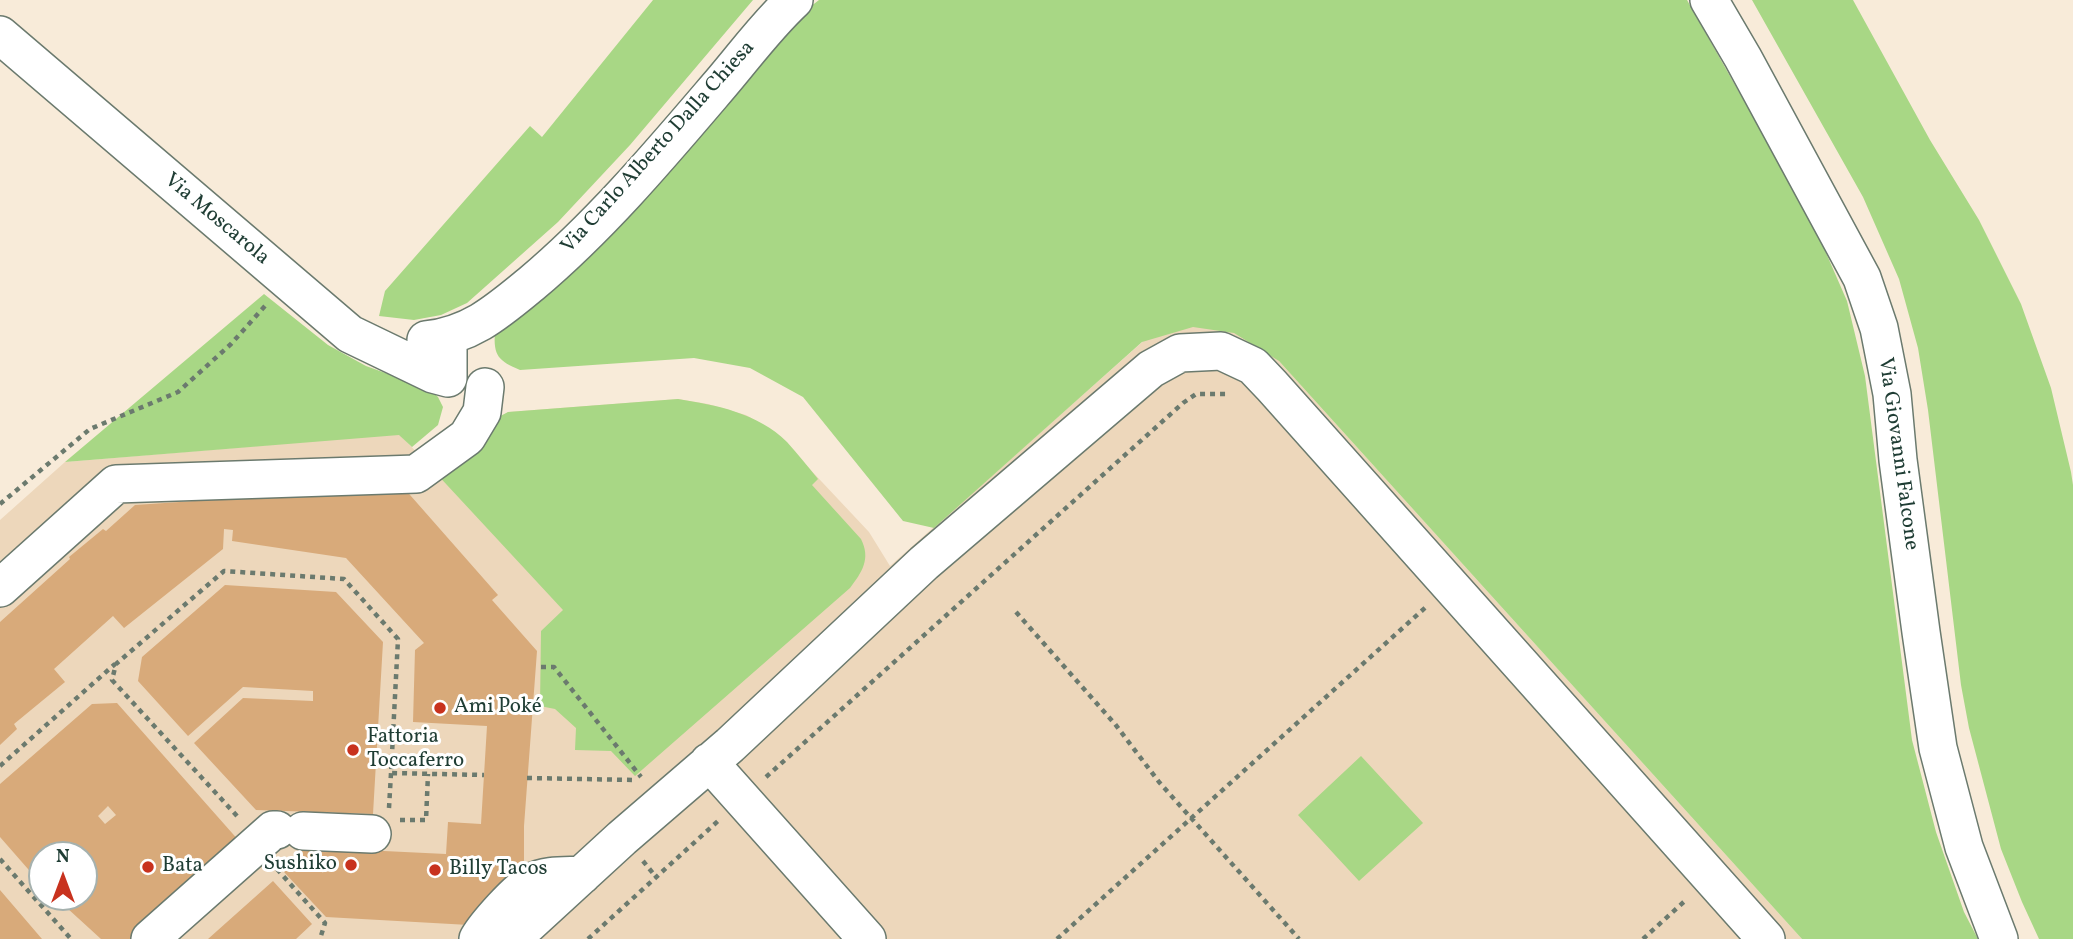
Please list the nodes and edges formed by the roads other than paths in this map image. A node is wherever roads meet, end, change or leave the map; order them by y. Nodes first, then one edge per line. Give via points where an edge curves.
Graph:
1 (794, 0) edge
2 (1709, 0) edge
3 (0, 36) edge
4 (350, 334) junction
5 (450, 338) junction
6 (485, 387) dead end
7 (0, 588) edge
8 (709, 762) junction
9 (372, 834) dead end
10 (582, 875) junction
11 (150, 939) edge
12 (478, 939) edge
13 (512, 939) edge
14 (867, 939) edge
15 (1766, 939) edge
16 (1999, 939) edge

1 - 5 street, Via Carlo Alberto Dalla Chiesa via 571,250 491,317
2 - 16 street, Via Giovanni Falcone via 1862,278 1878,328 1892,394 1938,748 1964,847
3 - 4 street, Via Moscarola
4 - 5 street, Via Carlo Alberto Dalla Chiesa via 389,341
4 - 5 street, Via Moscarola via 448,378
6 - 7 street via 482,412 467,437 416,474 116,484
8 - 10 street
8 - 14 street
8 - 15 street via 924,564 1151,369 1180,353 1221,351 1253,366
9 - 11 street via 274,837
10 - 12 street via 532,882 487,924
10 - 13 street

